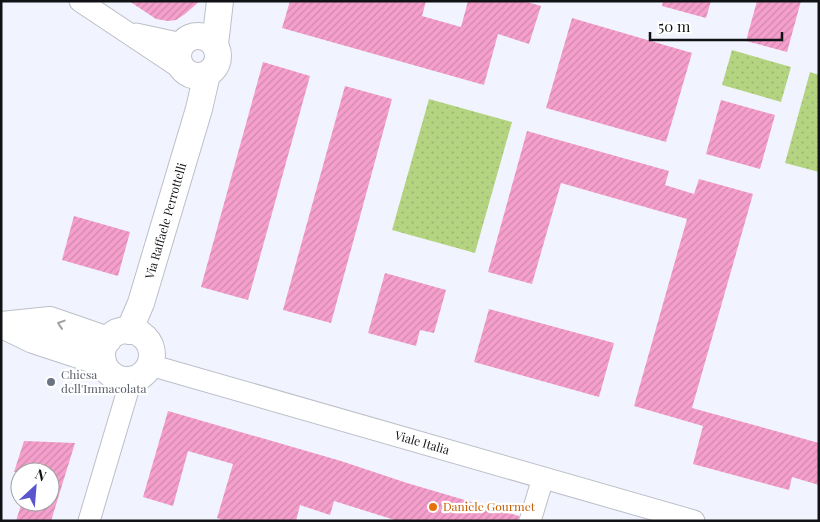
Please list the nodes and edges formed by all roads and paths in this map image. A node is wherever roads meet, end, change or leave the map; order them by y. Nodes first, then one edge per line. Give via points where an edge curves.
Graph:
1 (80, 1) edge
2 (219, 1) edge
3 (128, 32) junction
4 (199, 41) junction
5 (194, 73) junction
6 (3, 325) edge
7 (113, 344) junction
8 (140, 372) junction
9 (543, 478) junction
10 (89, 521) edge
11 (530, 521) edge
12 (694, 521) edge

1 - 3 street
2 - 4 main road
3 - 4 street
3 - 5 street
4 - 5 main road via 179,50 178,60
4 - 5 main road via 218,52 218,60 213,70
5 - 7 main road, Via Raffaele Perrottelli via 199,109 141,303
6 - 7 main road via 33,340
7 - 8 main road via 109,373 116,378
7 - 8 main road via 141,335 152,353
8 - 9 street, Viale Italia
8 - 10 street
9 - 11 street
9 - 12 street, Viale Italia

